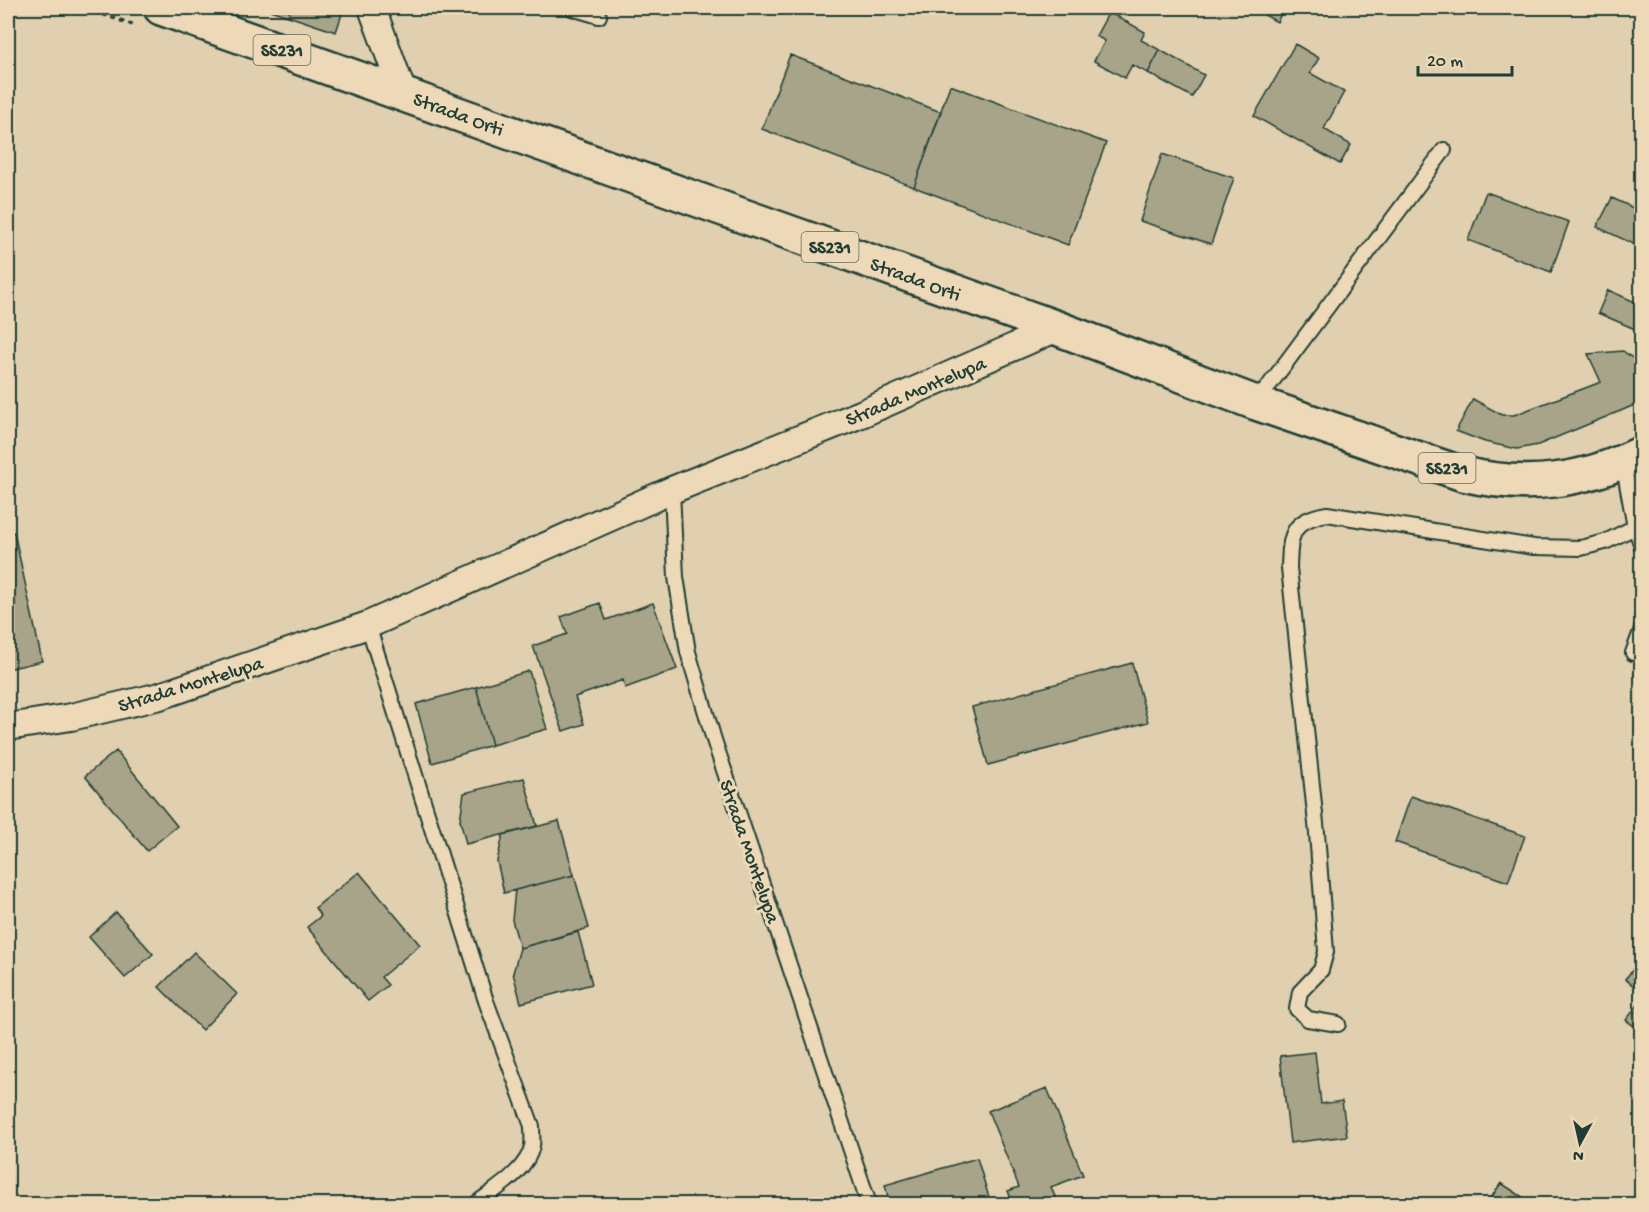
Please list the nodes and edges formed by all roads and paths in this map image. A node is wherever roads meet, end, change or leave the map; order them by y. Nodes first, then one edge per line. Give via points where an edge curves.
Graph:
1 (161, 8) edge
2 (372, 8) edge
3 (572, 8) edge
4 (599, 16) dead end
5 (403, 93) junction
6 (1444, 150) dead end
7 (1057, 328) junction
8 (1256, 403) junction
9 (1632, 457) edge
10 (672, 490) junction
11 (1635, 527) junction
12 (1641, 546) edge
13 (368, 625) junction
14 (1641, 629) edge
15 (1633, 653) dead end
16 (8, 727) edge
17 (1338, 1024) dead end
18 (476, 1204) edge
19 (869, 1204) edge

1 - 5 main road, Strada Orti / SS231
2 - 5 street
3 - 4 lane
5 - 7 main road, Strada Orti / SS231
6 - 8 lane
7 - 8 main road, Strada Orti / SS231
7 - 10 street, Strada Montelupa via 861,414
8 - 9 main road, Strada Orti / SS231 via 1491,481 1568,478 1593,473
9 - 11 lane
10 - 13 street, Strada Montelupa
10 - 19 lane, Strada Montelupa via 676,577 688,652
11 - 12 lane
11 - 17 lane via 1605,542 1581,548 1534,547 1327,514 1309,517 1296,529 1290,544 1289,568 1326,952 1321,970 1300,992 1298,1009 1308,1019
13 - 16 street, Strada Montelupa via 160,696
13 - 18 lane via 486,1000 532,1126 533,1144 528,1158
14 - 15 lane

